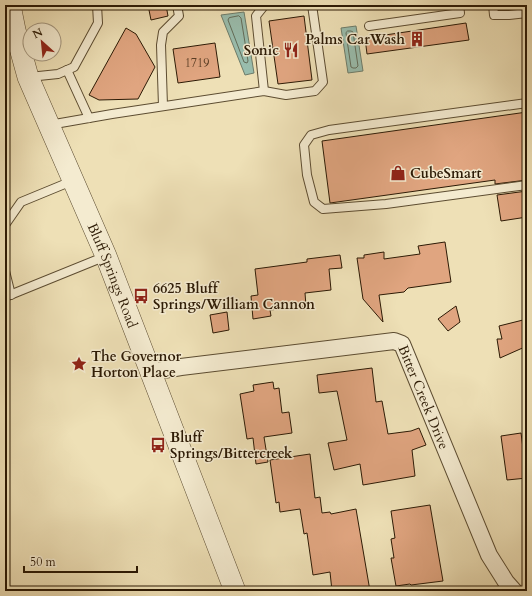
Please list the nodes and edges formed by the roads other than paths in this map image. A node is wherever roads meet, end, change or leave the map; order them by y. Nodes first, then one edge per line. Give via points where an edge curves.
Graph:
1 (10, 5) edge
2 (97, 5) edge
3 (177, 5) edge
4 (266, 5) edge
5 (312, 5) edge
6 (459, 5) edge
7 (493, 5) edge
8 (527, 13) edge
9 (369, 26) dead end
10 (67, 70) junction
11 (28, 77) junction
12 (264, 91) junction
13 (527, 103) edge
14 (163, 106) junction
15 (89, 118) junction
16 (49, 125) junction
17 (74, 181) junction
18 (527, 185) edge
19 (5, 225) edge
20 (106, 256) junction
21 (5, 271) edge
22 (8, 296) edge
23 (151, 372) junction
24 (235, 591) edge
25 (514, 591) edge

1 - 11 street, Bluff Springs Road
2 - 10 lane via 98,23 74,67
3 - 14 lane via 179,16 163,32 161,45
4 - 12 lane via 256,16
5 - 12 lane via 323,82 314,91 286,95
6 - 9 lane via 460,13
7 - 8 lane via 494,15
10 - 11 lane via 58,74
10 - 15 lane
11 - 16 street, Bluff Springs Road
12 - 14 lane
13 - 18 lane via 329,130 311,135 304,145 307,175 314,202 323,209 386,204
14 - 15 lane
15 - 16 lane
16 - 17 street, Bluff Springs Road
17 - 19 lane via 21,202
17 - 20 street, Bluff Springs Road
20 - 22 lane
20 - 23 street, Bluff Springs Road
21 - 22 lane
23 - 24 street, Bluff Springs Road
23 - 25 street, Bitter Creek Drive via 394,341 402,344 489,555

